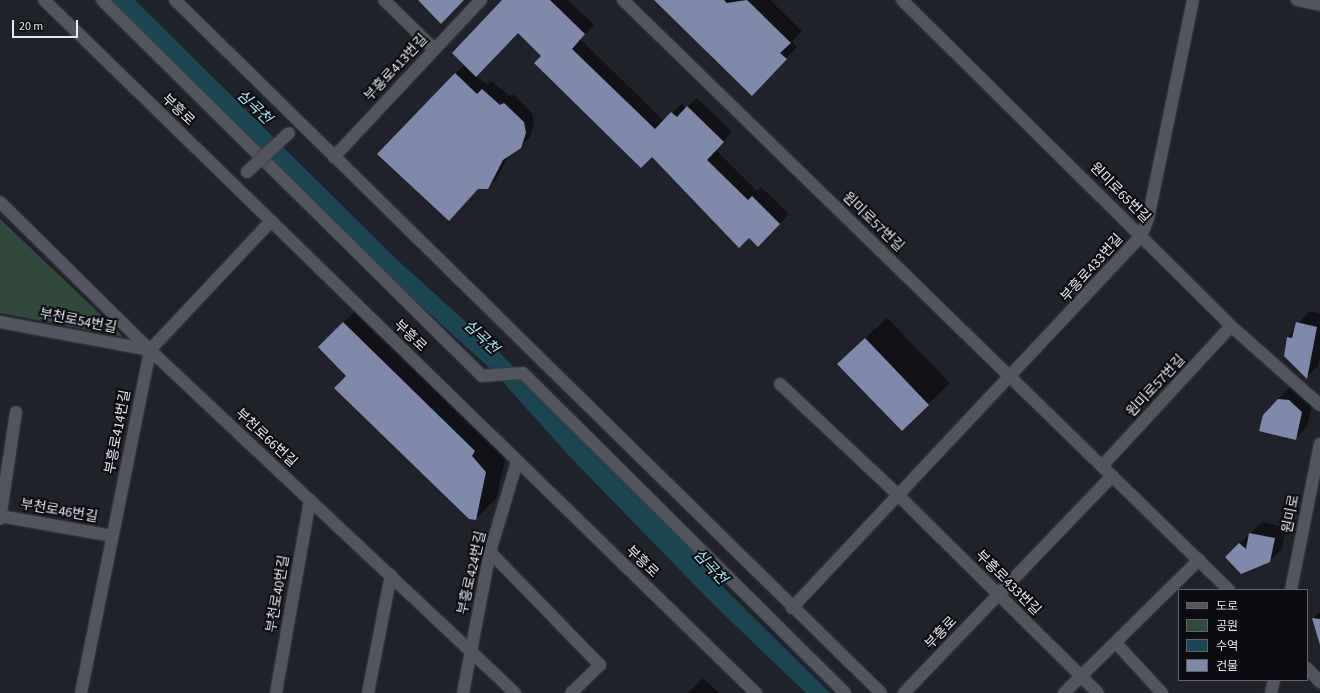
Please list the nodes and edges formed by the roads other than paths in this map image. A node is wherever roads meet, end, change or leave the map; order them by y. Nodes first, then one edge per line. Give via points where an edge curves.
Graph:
1 (44, 0) edge
2 (102, 0) edge
3 (175, 0) edge
4 (384, 0) edge
5 (481, 0) edge
6 (623, 0) edge
7 (902, 0) edge
8 (1193, 0) edge
9 (1297, 0) edge
10 (1320, 5) edge
11 (434, 49) junction
12 (300, 123) junction
13 (334, 157) junction
14 (234, 184) junction
15 (0, 202) edge
16 (271, 221) junction
17 (1141, 236) junction
18 (0, 322) edge
19 (1231, 326) junction
20 (150, 350) junction
21 (1011, 378) junction
22 (780, 384) dead end
23 (1320, 405) edge
24 (16, 412) dead end
25 (1320, 444) edge
26 (517, 462) junction
27 (1102, 466) junction
28 (1112, 476) junction
29 (898, 494) junction
30 (310, 500) junction
31 (0, 516) edge
32 (0, 519) edge
33 (112, 536) junction
34 (490, 552) junction
35 (1199, 560) junction
36 (391, 575) junction
37 (1228, 589) edge
38 (1291, 589) edge
39 (999, 595) junction
40 (792, 608) junction
41 (1116, 643) junction
42 (470, 649) junction
43 (1308, 669) edge
44 (1081, 676) junction
45 (1274, 681) edge
46 (1320, 682) edge
47 (81, 693) edge
48 (276, 693) edge
49 (368, 693) edge
50 (463, 693) edge
51 (514, 693) edge
52 (571, 693) edge
53 (756, 693) edge
54 (845, 693) edge
55 (881, 693) edge
56 (904, 693) edge
57 (1064, 693) edge
58 (1098, 693) edge
59 (1162, 693) edge
60 (1271, 693) edge

1 - 14 street, 부흥로
2 - 54 street via 482,376 523,373
3 - 12 street
4 - 11 street
5 - 11 street, 부흥로413번길
6 - 21 street, 원미로57번길
7 - 17 street, 원미로65번길
8 - 17 street, 부흥로433번길 via 1148,219
9 - 10 street
11 - 13 street, 부흥로413번길
12 - 13 street
12 - 14 street, bridge
13 - 40 street
14 - 16 street, 부흥로
15 - 20 street, 부천로66번길
16 - 20 street
16 - 26 street, 부흥로
17 - 19 street, 원미로65번길
17 - 21 street, 부흥로433번길
18 - 20 street, 부천로54번길
19 - 23 street, 원미로65번길
19 - 27 street, 원미로57번길
20 - 30 street, 부천로66번길
20 - 33 street, 부흥로414번길
21 - 27 street, 원미로57번길
21 - 29 street, 부흥로433번길
22 - 29 street, 부흥로433번길
24 - 31 street, 부천로46번길
25 - 38 street, 원미로
26 - 34 street, 부흥로424번길
26 - 53 street, 부흥로
27 - 28 street, 원미로57번길
28 - 35 street, 원미로57번길
28 - 39 street
29 - 39 street, 부흥로433번길
29 - 40 street, 부흥로433번길
30 - 36 street, 부천로66번길
30 - 48 street, 부천로40번길
31 - 32 street
31 - 33 street, 부천로46번길
33 - 47 street, 부흥로414번길
34 - 42 street, 부흥로424번길
34 - 52 street via 600,666
35 - 37 street, 원미로57번길
35 - 41 street
36 - 42 street, 부천로66번길
36 - 49 street
39 - 44 street, 부흥로433번길
39 - 56 street, 부흥로
40 - 55 street
41 - 44 street
41 - 59 street
42 - 50 street, 부흥로424번길
42 - 51 street, 부천로66번길
43 - 46 street
44 - 57 street
44 - 58 street, 부흥로433번길
45 - 60 street

